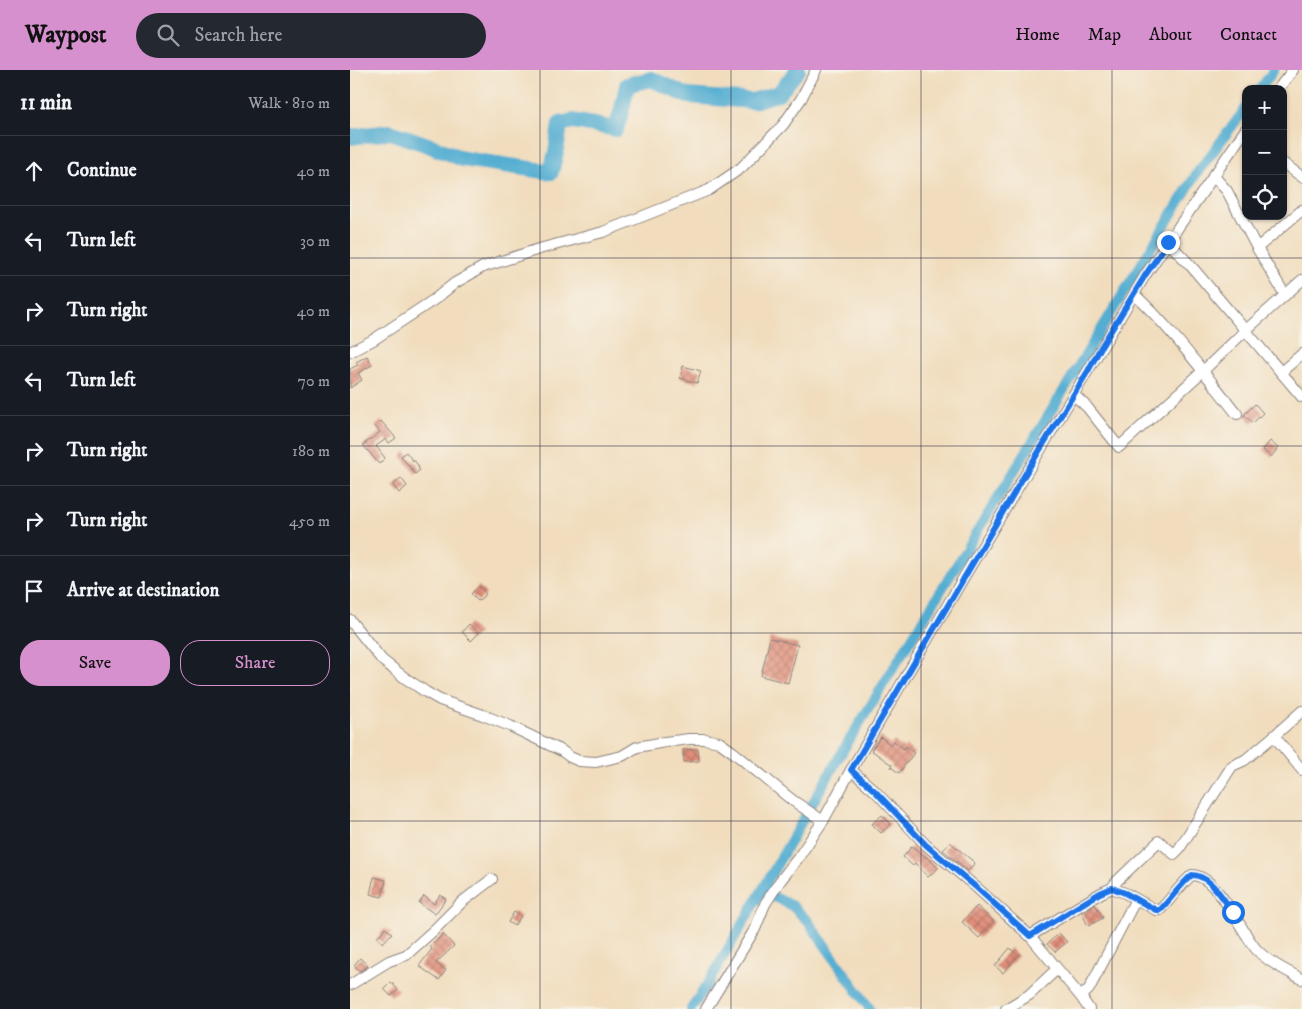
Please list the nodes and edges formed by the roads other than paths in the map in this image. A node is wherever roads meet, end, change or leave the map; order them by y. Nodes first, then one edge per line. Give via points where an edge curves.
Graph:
1 (816, 70) edge
2 (1294, 70) edge
3 (1281, 85) edge
4 (1242, 137) edge
5 (1287, 166) edge
6 (1214, 175) junction
7 (1302, 177) edge
8 (1302, 210) edge
9 (1168, 242) junction
10 (1257, 248) junction
11 (1302, 280) edge
12 (1134, 294) junction
13 (1285, 295) junction
14 (1246, 330) junction
15 (350, 352) edge
16 (1302, 354) edge
17 (1203, 371) junction
18 (1281, 372) junction
19 (1074, 395) junction
20 (1302, 397) edge
21 (1236, 414) dead end
22 (350, 620) edge
23 (1302, 711) edge
24 (1274, 736) junction
25 (851, 770) junction
26 (1302, 770) edge
27 (821, 819) junction
28 (492, 879) dead end
29 (1112, 888) junction
30 (1136, 899) junction
31 (1030, 936) junction
32 (1057, 969) junction
33 (1302, 979) edge
34 (350, 986) edge
35 (1081, 997) junction
36 (706, 1009) edge
37 (1006, 1009) edge
38 (1089, 1009) edge

1 - 15 street via 783,124 741,168 709,190 603,232 483,267
2 - 3 street
4 - 6 street
5 - 7 street
6 - 9 street
6 - 10 street via 1227,191
8 - 10 street
9 - 12 street
9 - 14 street
10 - 13 street
11 - 13 street
12 - 17 street via 1153,311
12 - 19 street
13 - 14 street
14 - 17 street
14 - 18 street
16 - 18 street
17 - 19 street via 1119,447 1087,406
17 - 21 street
18 - 20 street
19 - 25 street
22 - 27 street via 382,660 426,692 510,726 579,762 605,760 665,742 689,739 719,742
23 - 24 street
24 - 26 street
24 - 29 street via 1245,760 1232,766 1174,854 1159,841
25 - 27 street
25 - 31 street via 926,845
27 - 36 street via 765,904 754,930
28 - 34 street via 462,902 406,955
29 - 30 street
29 - 31 street
30 - 33 street via 1160,910 1184,881 1198,875 1221,895 1257,950
30 - 35 street via 1089,989
31 - 32 street
32 - 35 street
32 - 37 street via 1029,995
35 - 38 street

